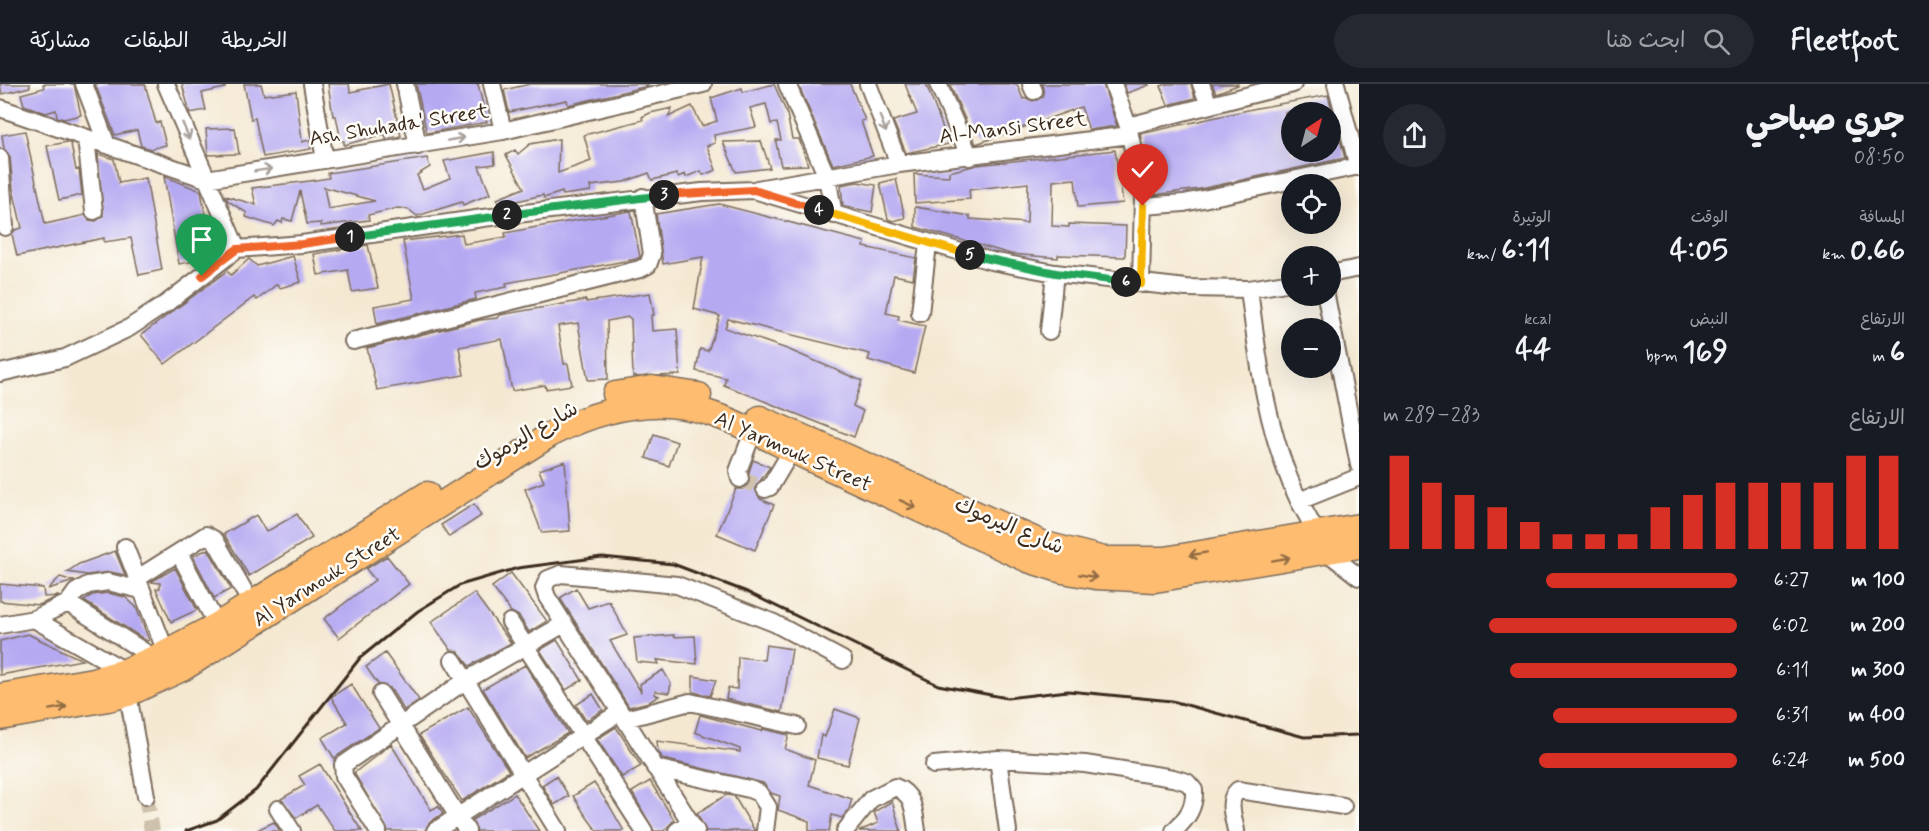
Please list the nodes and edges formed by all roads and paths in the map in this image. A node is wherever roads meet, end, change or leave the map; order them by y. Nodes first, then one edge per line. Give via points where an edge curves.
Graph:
1 (84, 84) edge
2 (166, 84) edge
3 (312, 84) edge
4 (405, 84) edge
5 (492, 84) edge
6 (787, 84) edge
7 (867, 84) edge
8 (938, 84) edge
9 (1113, 84) edge
10 (1202, 84) edge
11 (1293, 84) edge
12 (1336, 84) edge
13 (692, 86) edge
14 (1209, 105) junction
15 (0, 108) edge
16 (1129, 130) junction
17 (503, 131) junction
18 (86, 138) junction
19 (107, 145) junction
20 (418, 146) junction
21 (970, 157) junction
22 (0, 158) edge
23 (325, 160) junction
24 (899, 164) junction
25 (1359, 166) edge
26 (827, 177) junction
27 (206, 178) junction
28 (754, 190) junction
29 (643, 197) junction
30 (1143, 206) junction
31 (94, 211) dead end
32 (834, 215) junction
33 (5, 227) dead end
34 (928, 244) junction
35 (237, 249) junction
36 (1359, 268) edge
37 (1341, 272) edge
38 (1056, 273) junction
39 (1141, 284) junction
40 (1281, 284) edge
41 (1249, 289) junction
42 (1328, 306) edge
43 (920, 313) dead end
44 (1049, 331) dead end
45 (353, 341) dead end
46 (0, 373) edge
47 (753, 432) junction
48 (792, 450) junction
49 (1359, 465) edge
50 (1359, 477) edge
51 (740, 478) dead end
52 (765, 489) dead end
53 (1299, 501) junction
54 (1359, 526) edge
55 (1323, 543) junction
56 (1359, 546) edge
57 (125, 547) dead end
58 (179, 553) junction
59 (1359, 577) edge
60 (140, 584) junction
61 (68, 603) junction
62 (251, 603) junction
63 (34, 619) junction
64 (510, 622) dead end
65 (564, 624) junction
66 (217, 625) junction
67 (0, 626) edge
68 (525, 647) junction
69 (160, 655) junction
70 (453, 660) dead end
71 (843, 660) dead end
72 (465, 681) junction
73 (126, 682) junction
74 (381, 694) dead end
75 (0, 696) edge
76 (622, 715) junction
77 (0, 718) edge
78 (400, 726) junction
79 (797, 726) dead end
80 (584, 736) junction
81 (998, 759) junction
82 (934, 765) dead end
83 (655, 768) junction
84 (524, 776) junction
85 (146, 796) tunnel mouth
86 (1343, 806) dead end
87 (278, 809) dead end
88 (458, 817) junction
89 (688, 828) edge
90 (292, 831) edge
91 (378, 831) edge
92 (435, 831) edge
93 (467, 831) edge
94 (558, 831) edge
95 (644, 831) edge
96 (765, 831) edge
97 (845, 831) edge
98 (917, 831) edge
99 (1008, 831) edge
100 (1174, 831) edge
101 (1236, 831) edge

1 - 19 street
2 -> 27 street
3 - 23 street
4 - 20 street
5 - 17 street
6 - 26 street
7 -> 24 street
8 - 21 street
9 - 16 street
10 - 14 street
11 - 14 street, Al-Mansi Street
12 - 25 street
13 - 17 street, Ash Shuhada' Street
14 - 16 street, Al-Mansi Street
15 - 18 street
16 - 21 street, Al-Mansi Street
16 - 30 street
20 -> 17 street, Ash Shuhada' Street
18 - 19 street
18 - 31 street
19 - 27 street
20 - 23 street, Ash Shuhada' Street
21 - 24 street, Al-Mansi Street
22 - 33 street
27 -> 23 street, Ash Shuhada' Street
24 - 26 street, Al-Mansi Street
25 - 30 street via 1184,203
26 - 28 street, Al-Mansi Street
26 - 32 street
27 - 35 street
28 - 29 street
28 - 32 street
29 - 35 street via 302,244
29 - 45 street via 652,254 648,265 640,269
30 - 39 street
32 - 34 street
34 - 38 street
34 - 43 street
35 - 46 street via 129,328 65,358
36 - 37 street
38 - 39 street
38 - 44 street
39 - 41 street
40 - 41 street
41 - 53 street via 1266,406
42 - 49 street
47 - 48 highway, Al Yarmouk Street
47 - 51 street via 738,471
47 - 73 highway, Al Yarmouk Street via 698,411 669,405 622,409 578,421 543,439 184,668
48 - 52 street
48 -> 55 highway, Al Yarmouk Street via 1028,560 1096,577 1155,580
50 - 53 street
53 - 55 street
54 - 55 highway, شارع اليرموك
55 - 56 highway, Al Yarmouk Street
55 - 59 street
55 -> 62 highway, شارع اليرموك via 1165,559 1104,559 1073,552 1045,544 728,404 687,392 652,388 596,398 560,412
57 - 60 street
58 - 60 street
58 - 62 street via 203,536 210,537
58 - 66 street
60 - 61 street via 96,583 76,592
60 - 69 street
61 - 63 street
61 - 69 street
62 - 66 highway, شارع اليرموك
63 - 67 street
63 - 73 street
64 - 68 street
65 - 68 street
65 - 71 street via 544,588 549,579 561,574 677,585 774,623
65 - 76 street
66 - 69 highway, شارع اليرموك
68 - 72 street
68 - 80 street
69 - 73 highway, شارع اليرموك
70 - 72 street
72 - 78 street
72 - 84 street
73 - 75 highway, شارع اليرموك via 93,680
77 -> 73 highway, Al Yarmouk Street
73 - 85 street
74 - 78 street
76 - 79 street via 690,702
76 - 80 street
76 - 83 street
78 - 88 street
78 - 91 street via 342,768
80 - 84 street
80 - 95 street
81 - 82 street
81 - 99 street
81 - 100 street via 1085,764 1187,782 1194,790 1195,803
83 - 89 street
83 - 96 street via 759,793 768,807
84 - 88 street
84 - 94 street
86 - 101 street via 1238,790 1231,803
87 - 90 street
88 - 92 street
88 - 93 street
97 - 98 street via 871,799 895,788 908,794 912,801

